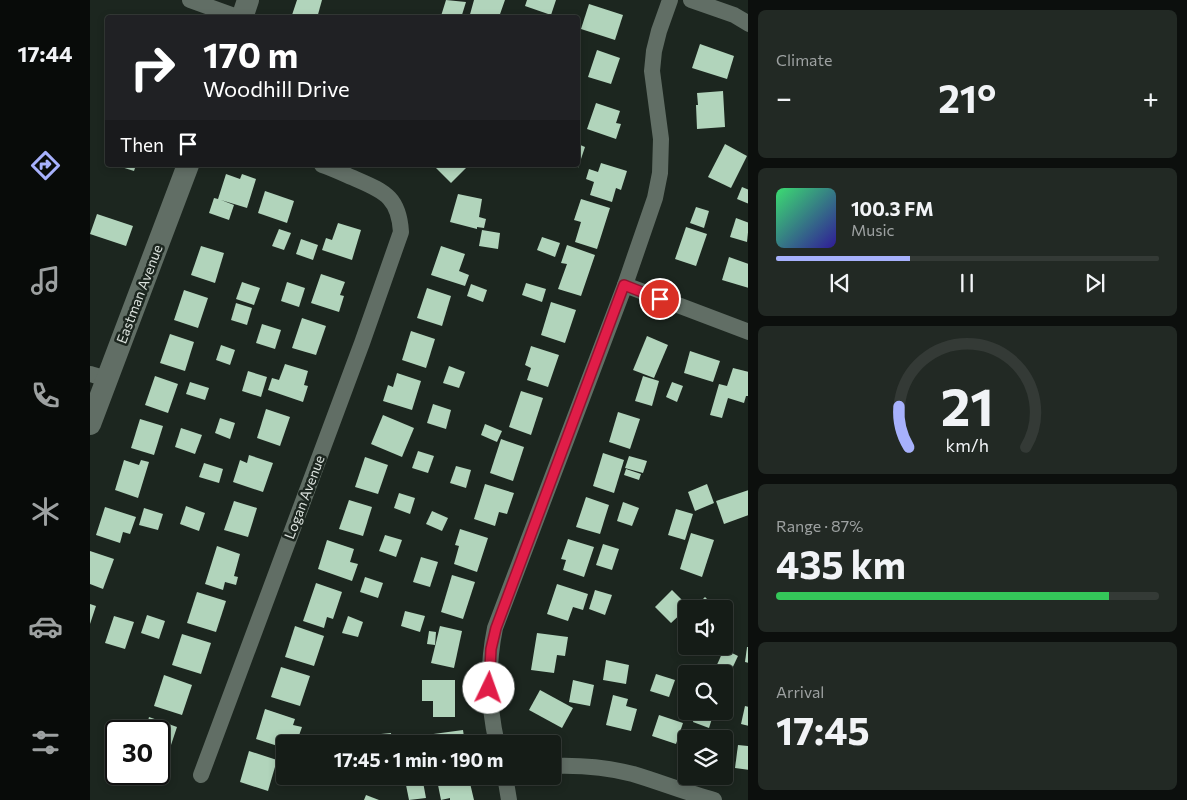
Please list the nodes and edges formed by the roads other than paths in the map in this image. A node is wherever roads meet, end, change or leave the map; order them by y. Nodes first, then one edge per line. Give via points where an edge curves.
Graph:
1 (190, 0) edge
2 (248, 0) edge
3 (670, 0) edge
4 (691, 0) edge
5 (232, 15) edge
6 (242, 15) edge
7 (748, 24) edge
8 (187, 167) edge
9 (327, 167) edge
10 (624, 285) junction
11 (748, 332) edge
12 (98, 377) edge
13 (90, 424) edge
14 (495, 735) edge
15 (561, 766) edge
16 (201, 775) dead end
17 (506, 785) edge
18 (509, 800) edge
19 (714, 800) edge

1 - 5 street
2 - 6 street
3 - 10 street via 657,37 652,71 661,139 660,173 652,211
4 - 7 street via 734,15
8 - 12 street, Eastman Avenue
9 - 16 street, Logan Avenue via 388,196 396,206 401,232
10 - 11 street
10 - 14 street via 496,628 491,649 489,688
12 - 13 street, Eastman Avenue
15 - 19 street via 633,774
17 - 18 street

